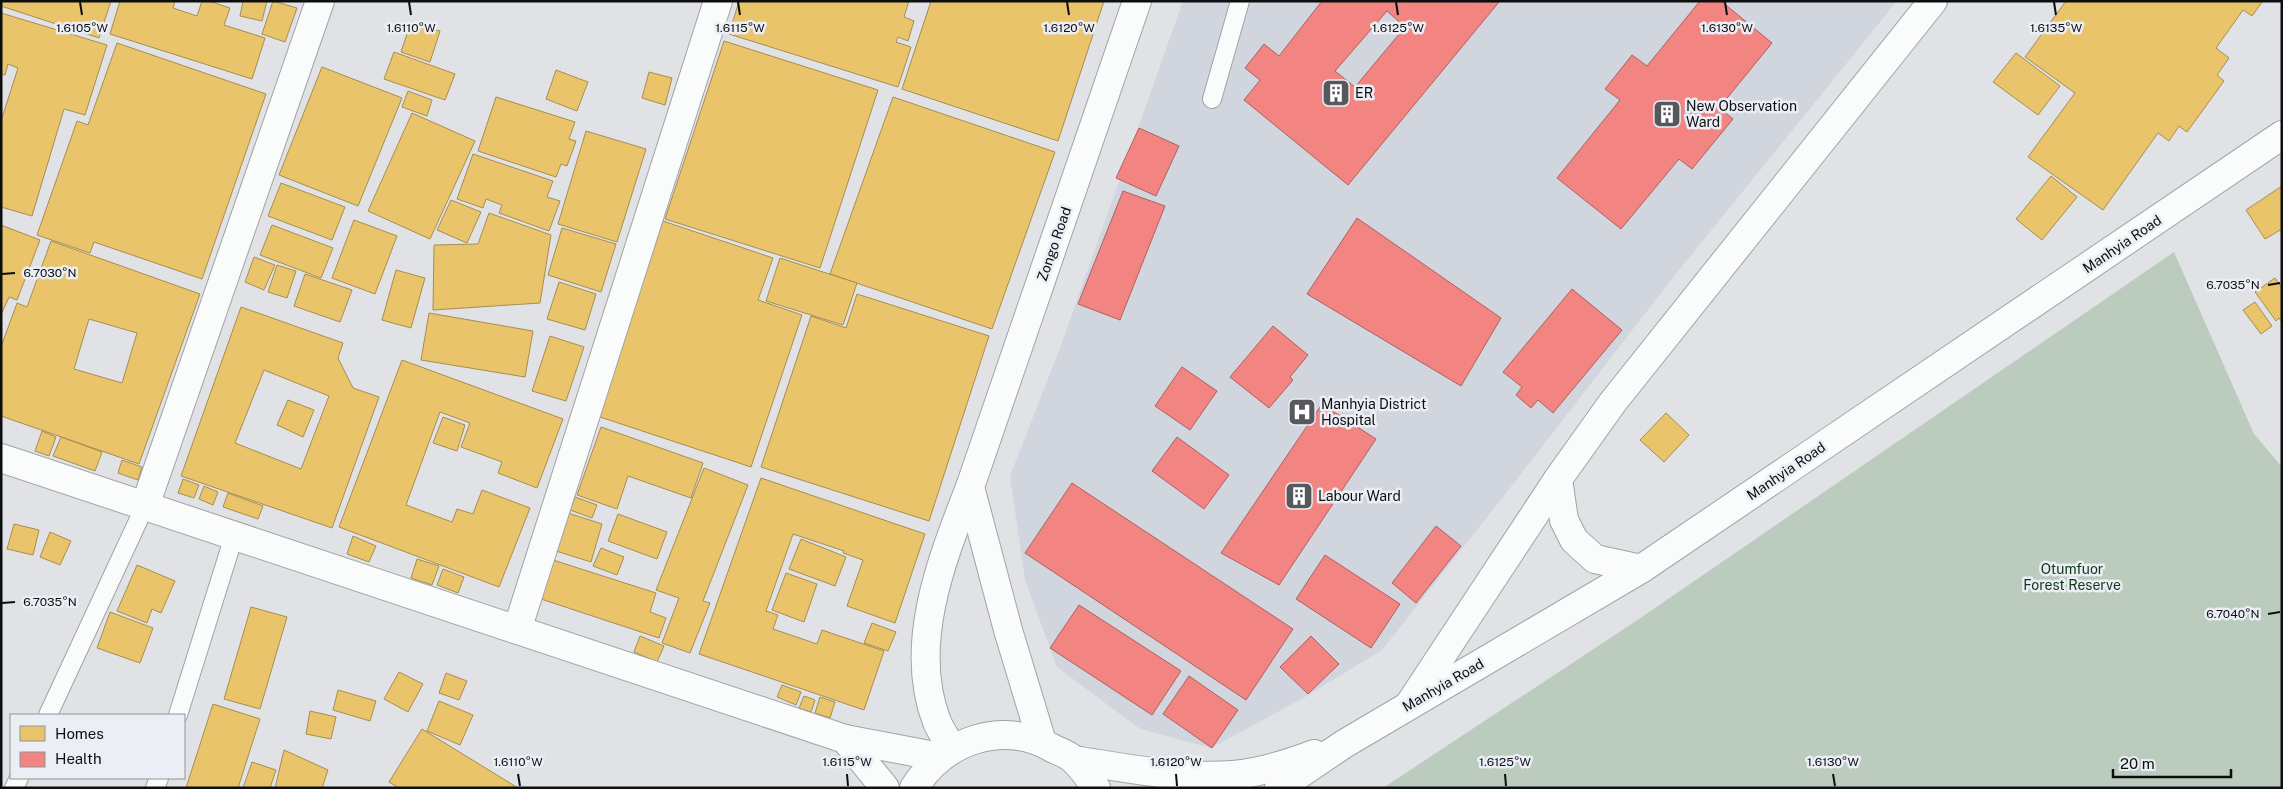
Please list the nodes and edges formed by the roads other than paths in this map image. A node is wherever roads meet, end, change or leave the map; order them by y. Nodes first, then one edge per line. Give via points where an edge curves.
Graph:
1 (320, 1) edge
2 (718, 1) edge
3 (1137, 1) edge
4 (1240, 1) edge
5 (1933, 1) edge
6 (1212, 99) dead end
7 (2282, 135) edge
8 (1, 458) edge
9 (1558, 480) junction
10 (970, 486) junction
11 (145, 506) junction
12 (234, 536) junction
13 (1641, 568) junction
14 (517, 630) junction
15 (1409, 705) junction
16 (48, 714) edge
17 (178, 714) edge
18 (845, 739) junction
19 (1042, 742) junction
20 (1344, 744) junction
21 (946, 753) junction
22 (1074, 760) junction
23 (885, 788) edge
24 (914, 788) edge
25 (1096, 788) edge
26 (1280, 788) edge

1 - 11 street
2 - 14 street
3 - 10 street, Zongo Road
4 - 6 lane
5 - 9 street via 1613,402
7 - 13 street, Manhyia Road
8 - 11 street
9 - 13 street via 1564,520 1574,540 1595,559
9 - 15 street
10 - 19 street
10 - 21 street, Zongo Road via 946,548 929,617 925,656 928,691
11 - 12 street
11 - 16 lane
12 - 14 street
12 - 17 lane
13 - 15 street, Manhyia Road
14 - 18 street
15 - 20 street, Manhyia Road
18 - 21 street
18 - 23 street
19 - 21 street via 1012,735 980,737
19 - 22 street
20 - 22 street via 1295,761 1234,775 1178,776
20 - 26 street, Manhyia Road
21 - 24 street via 924,772
22 - 25 street

